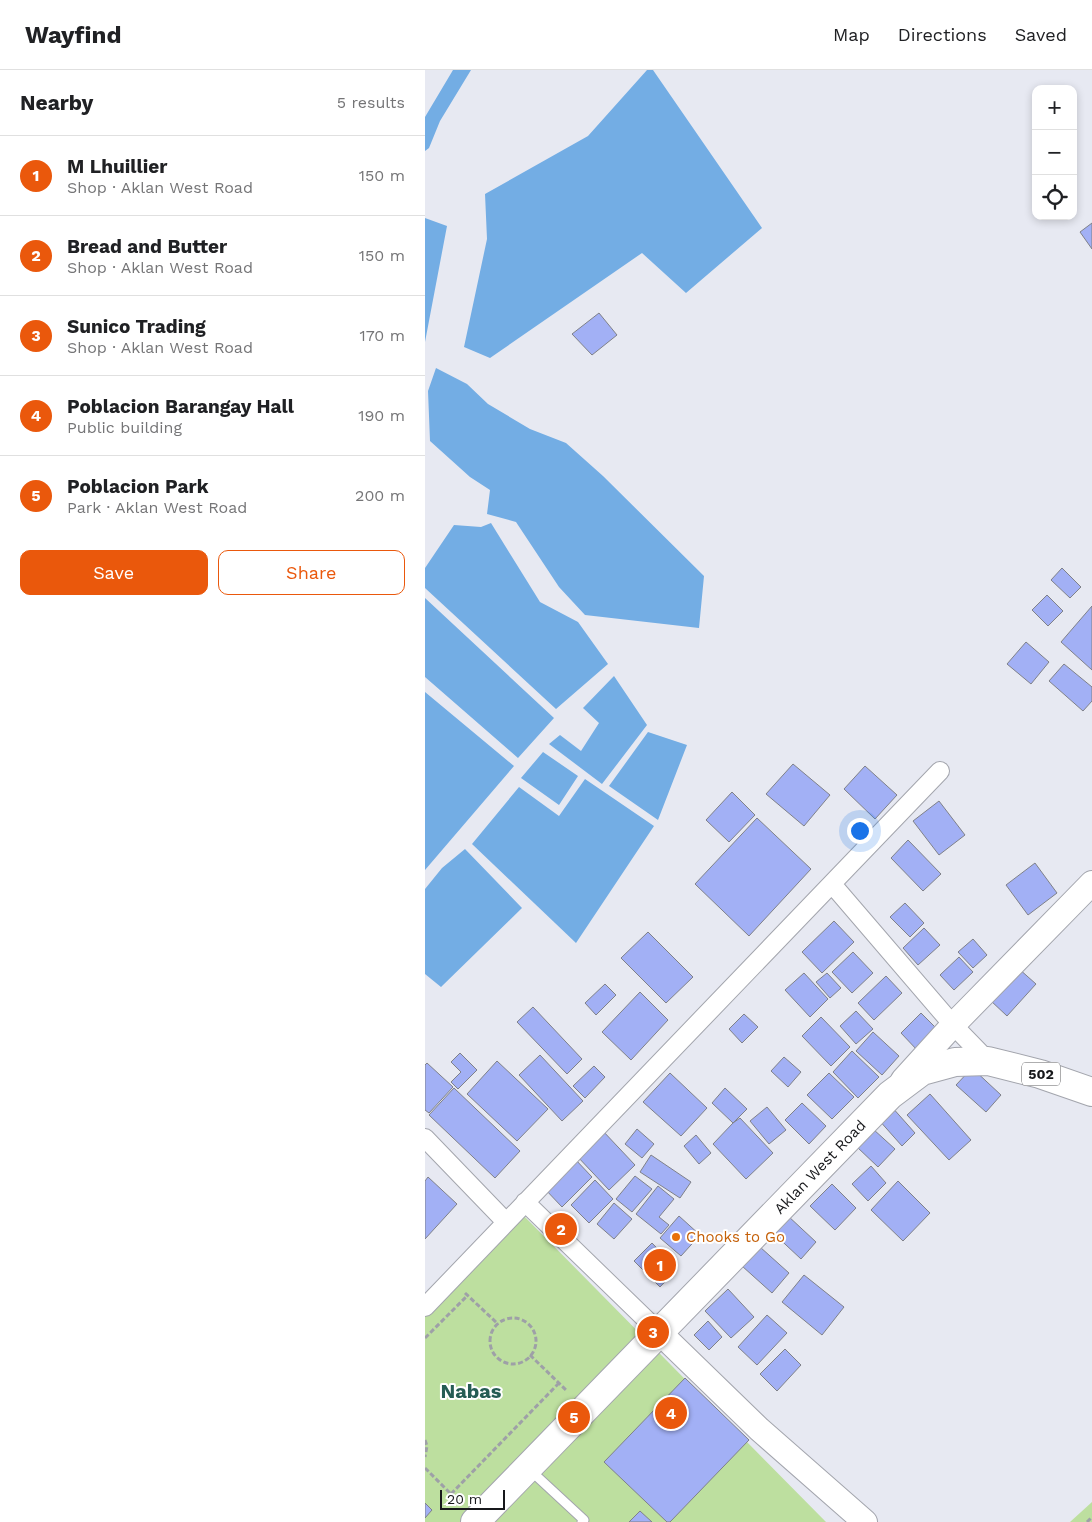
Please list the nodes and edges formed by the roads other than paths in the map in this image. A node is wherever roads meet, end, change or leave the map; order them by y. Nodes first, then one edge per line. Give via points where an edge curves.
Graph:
1 (940, 771) dead end
2 (1092, 883) edge
3 (832, 884) junction
4 (953, 1025) junction
5 (988, 1061) junction
6 (1092, 1092) edge
7 (890, 1095) junction
8 (425, 1138) edge
9 (525, 1202) junction
10 (506, 1222) junction
11 (425, 1307) edge
12 (659, 1332) junction
13 (528, 1468) junction
14 (476, 1521) edge
15 (582, 1522) edge
16 (865, 1522) edge

1 - 3 street
2 - 4 street
3 - 4 street
3 - 9 street
4 - 5 street
4 - 7 street
5 - 6 main road, Aklan West Road / 502
5 - 7 main road, Aklan West Road / 502 via 955,1062 922,1071
7 - 12 main road, Aklan West Road / 502
8 - 10 street
9 - 10 street
9 - 12 street
10 - 11 street
12 - 13 main road, Aklan West Road / 502
12 - 16 street via 759,1429
13 - 14 main road, Aklan West Road / 502
13 - 15 lane via 584,1520

